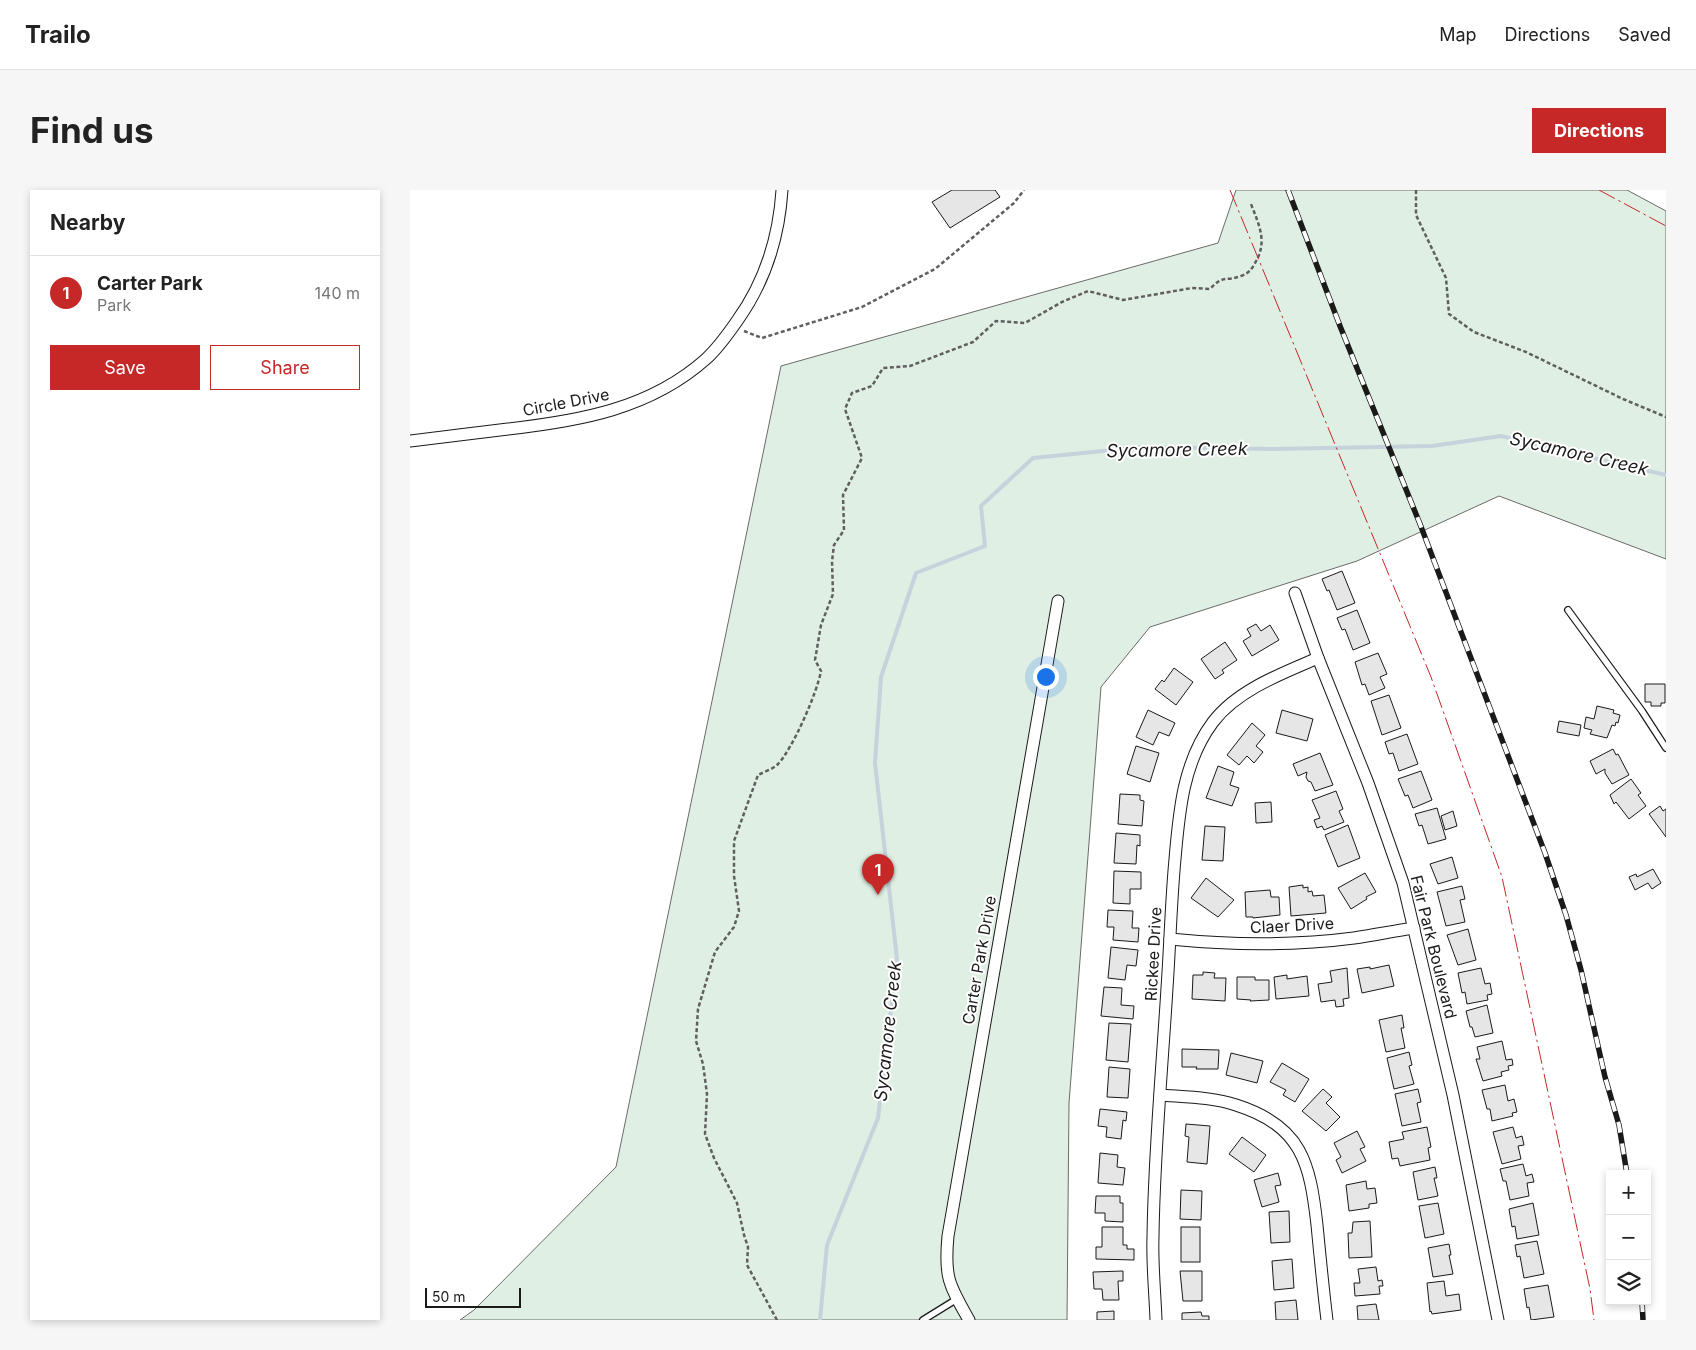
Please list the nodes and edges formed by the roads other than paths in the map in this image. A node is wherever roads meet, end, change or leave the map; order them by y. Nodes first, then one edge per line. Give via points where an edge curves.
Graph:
1 (782, 190) edge
2 (410, 441) edge
3 (1295, 594) dead end
4 (1058, 601) dead end
5 (1568, 610) dead end
6 (1318, 658) junction
7 (1666, 748) edge
8 (1414, 928) junction
9 (1170, 939) junction
10 (1160, 1095) junction
11 (957, 1299) junction
12 (923, 1320) edge
13 (969, 1320) edge
14 (1156, 1320) edge
15 (1327, 1320) edge
16 (1498, 1320) edge

1 - 2 street, Circle Drive via 774,244 763,277 733,326 706,358 683,377 656,394 588,417
3 - 6 street, Fair Park Boulevard
4 - 11 street, Carter Park Drive via 948,1236 947,1276
5 - 7 lane
6 - 8 street, Fair Park Boulevard via 1384,826
6 - 9 street, Rickee Drive via 1270,679 1229,706 1213,722 1200,743 1179,813
8 - 9 street, Claer Drive via 1352,938 1288,943 1213,943
8 - 16 street, Fair Park Boulevard via 1453,1095
9 - 10 street, Rickee Drive
10 - 14 street, Rickee Drive via 1153,1239
10 - 15 street via 1244,1107 1271,1121 1297,1147 1310,1177
11 - 12 lane
11 - 13 street, Carter Park Drive

